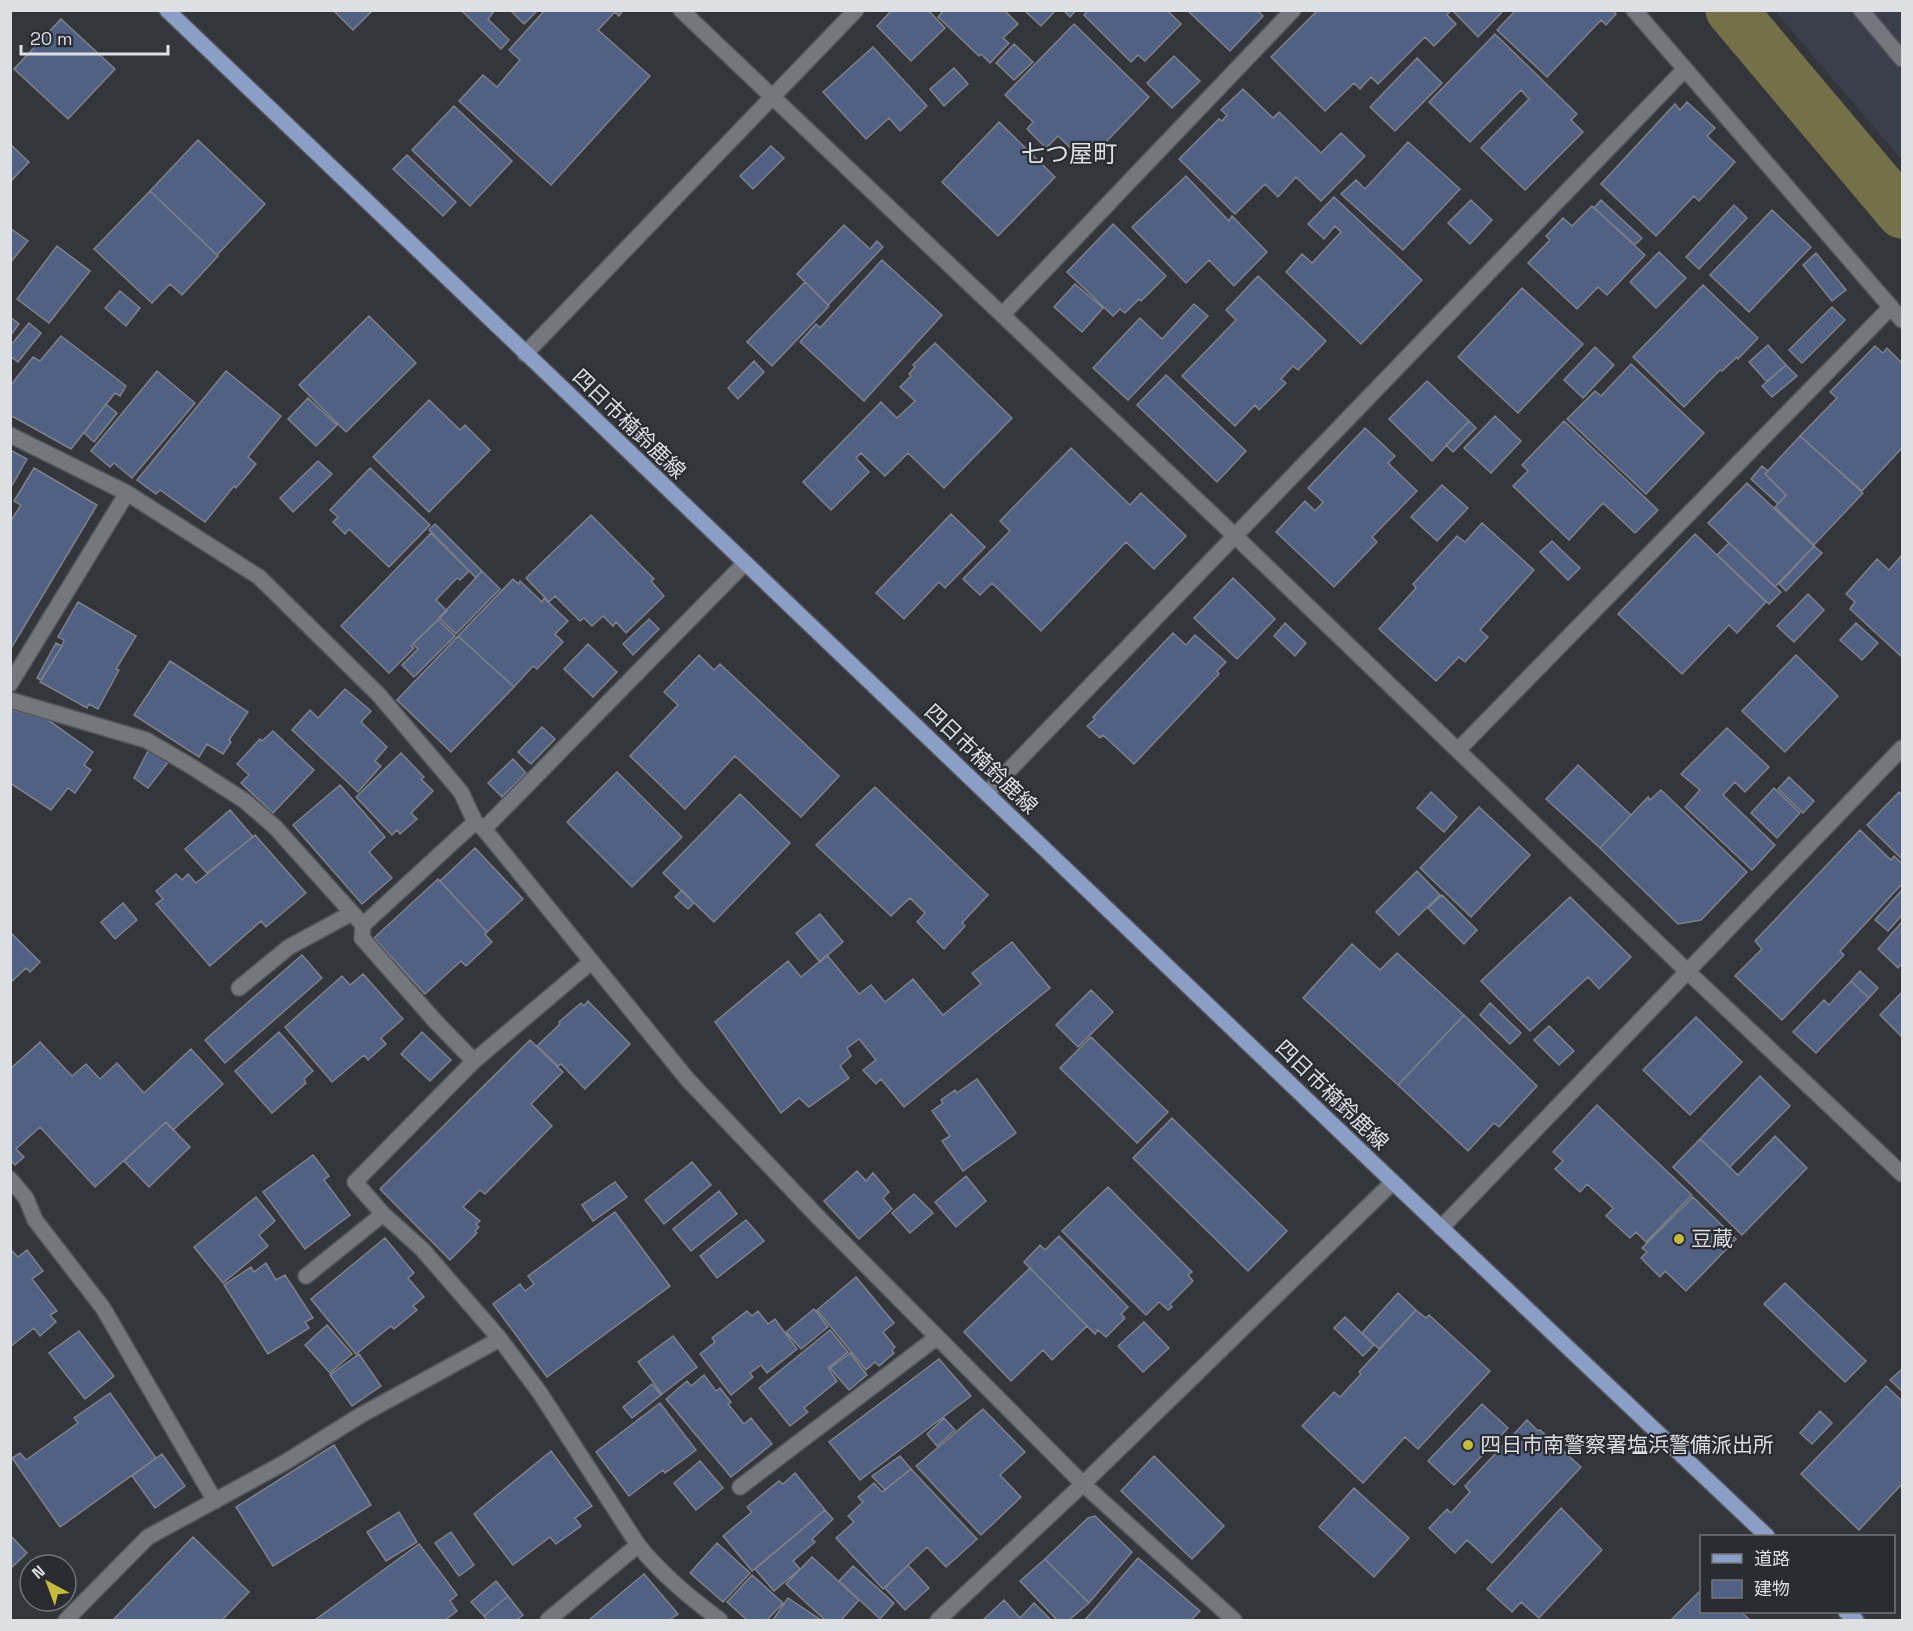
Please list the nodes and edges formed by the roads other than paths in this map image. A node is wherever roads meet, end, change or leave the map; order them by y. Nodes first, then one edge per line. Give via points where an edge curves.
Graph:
1 (167, 10) edge
2 (681, 10) edge
3 (856, 10) edge
4 (1293, 10) edge
5 (1634, 10) edge
6 (1861, 10) edge
7 (1902, 59) edge
8 (1684, 70) junction
9 (773, 98) junction
10 (1891, 307) junction
11 (1002, 315) junction
12 (1902, 320) edge
13 (525, 354) junction
14 (10, 435) edge
15 (127, 493) junction
16 (1234, 535) junction
17 (744, 563) junction
18 (10, 684) edge
19 (10, 700) edge
20 (1902, 748) edge
21 (1459, 749) junction
22 (987, 793) junction
23 (480, 825) junction
24 (352, 913) junction
25 (362, 931) junction
26 (591, 962) junction
27 (1688, 972) junction
28 (239, 988) dead end
29 (474, 1061) junction
30 (1902, 1174) edge
31 (10, 1179) edge
32 (1393, 1182) junction
33 (382, 1214) junction
34 (1441, 1228) junction
35 (306, 1276) dead end
36 (936, 1338) junction
37 (500, 1339) junction
38 (1083, 1484) junction
39 (740, 1487) dead end
40 (215, 1501) junction
41 (1766, 1535) edge
42 (638, 1545) junction
43 (66, 1620) edge
44 (548, 1620) edge
45 (720, 1620) edge
46 (938, 1620) edge
47 (1234, 1620) edge

1 - 13 main road, 四日市楠鈴鹿線
2 - 9 street
3 - 9 street
4 - 11 street
5 - 8 street
6 - 7 street
8 - 10 street
8 - 16 street
9 - 11 street
9 - 13 street
10 - 12 street
10 - 21 street
11 - 16 street
13 - 17 main road, 四日市楠鈴鹿線
14 - 15 street
15 - 18 street
15 - 23 street via 259,577 379,695 460,792
16 - 21 street
16 - 22 street
17 - 22 main road, 四日市楠鈴鹿線
17 - 23 street
19 - 24 street via 146,740 189,765 245,801 275,827
20 - 27 street
21 - 27 street
22 - 32 main road, 四日市楠鈴鹿線
23 - 25 street
23 - 26 street
24 - 25 street
24 - 28 street via 289,946
25 - 29 street via 435,1022
26 - 29 street
26 - 36 street via 688,1080
27 - 30 street
27 - 34 street
29 - 33 street via 355,1182
31 - 40 street via 103,1308
32 - 34 main road, 四日市楠鈴鹿線
32 - 38 street
33 - 35 street
33 - 37 street via 422,1249
34 - 41 main road, 四日市楠鈴鹿線
36 - 38 street
36 - 39 street
37 - 40 street
37 - 42 street via 540,1393
38 - 46 street
38 - 47 street
40 - 43 street via 148,1537
42 - 44 street
42 - 45 street via 655,1566

